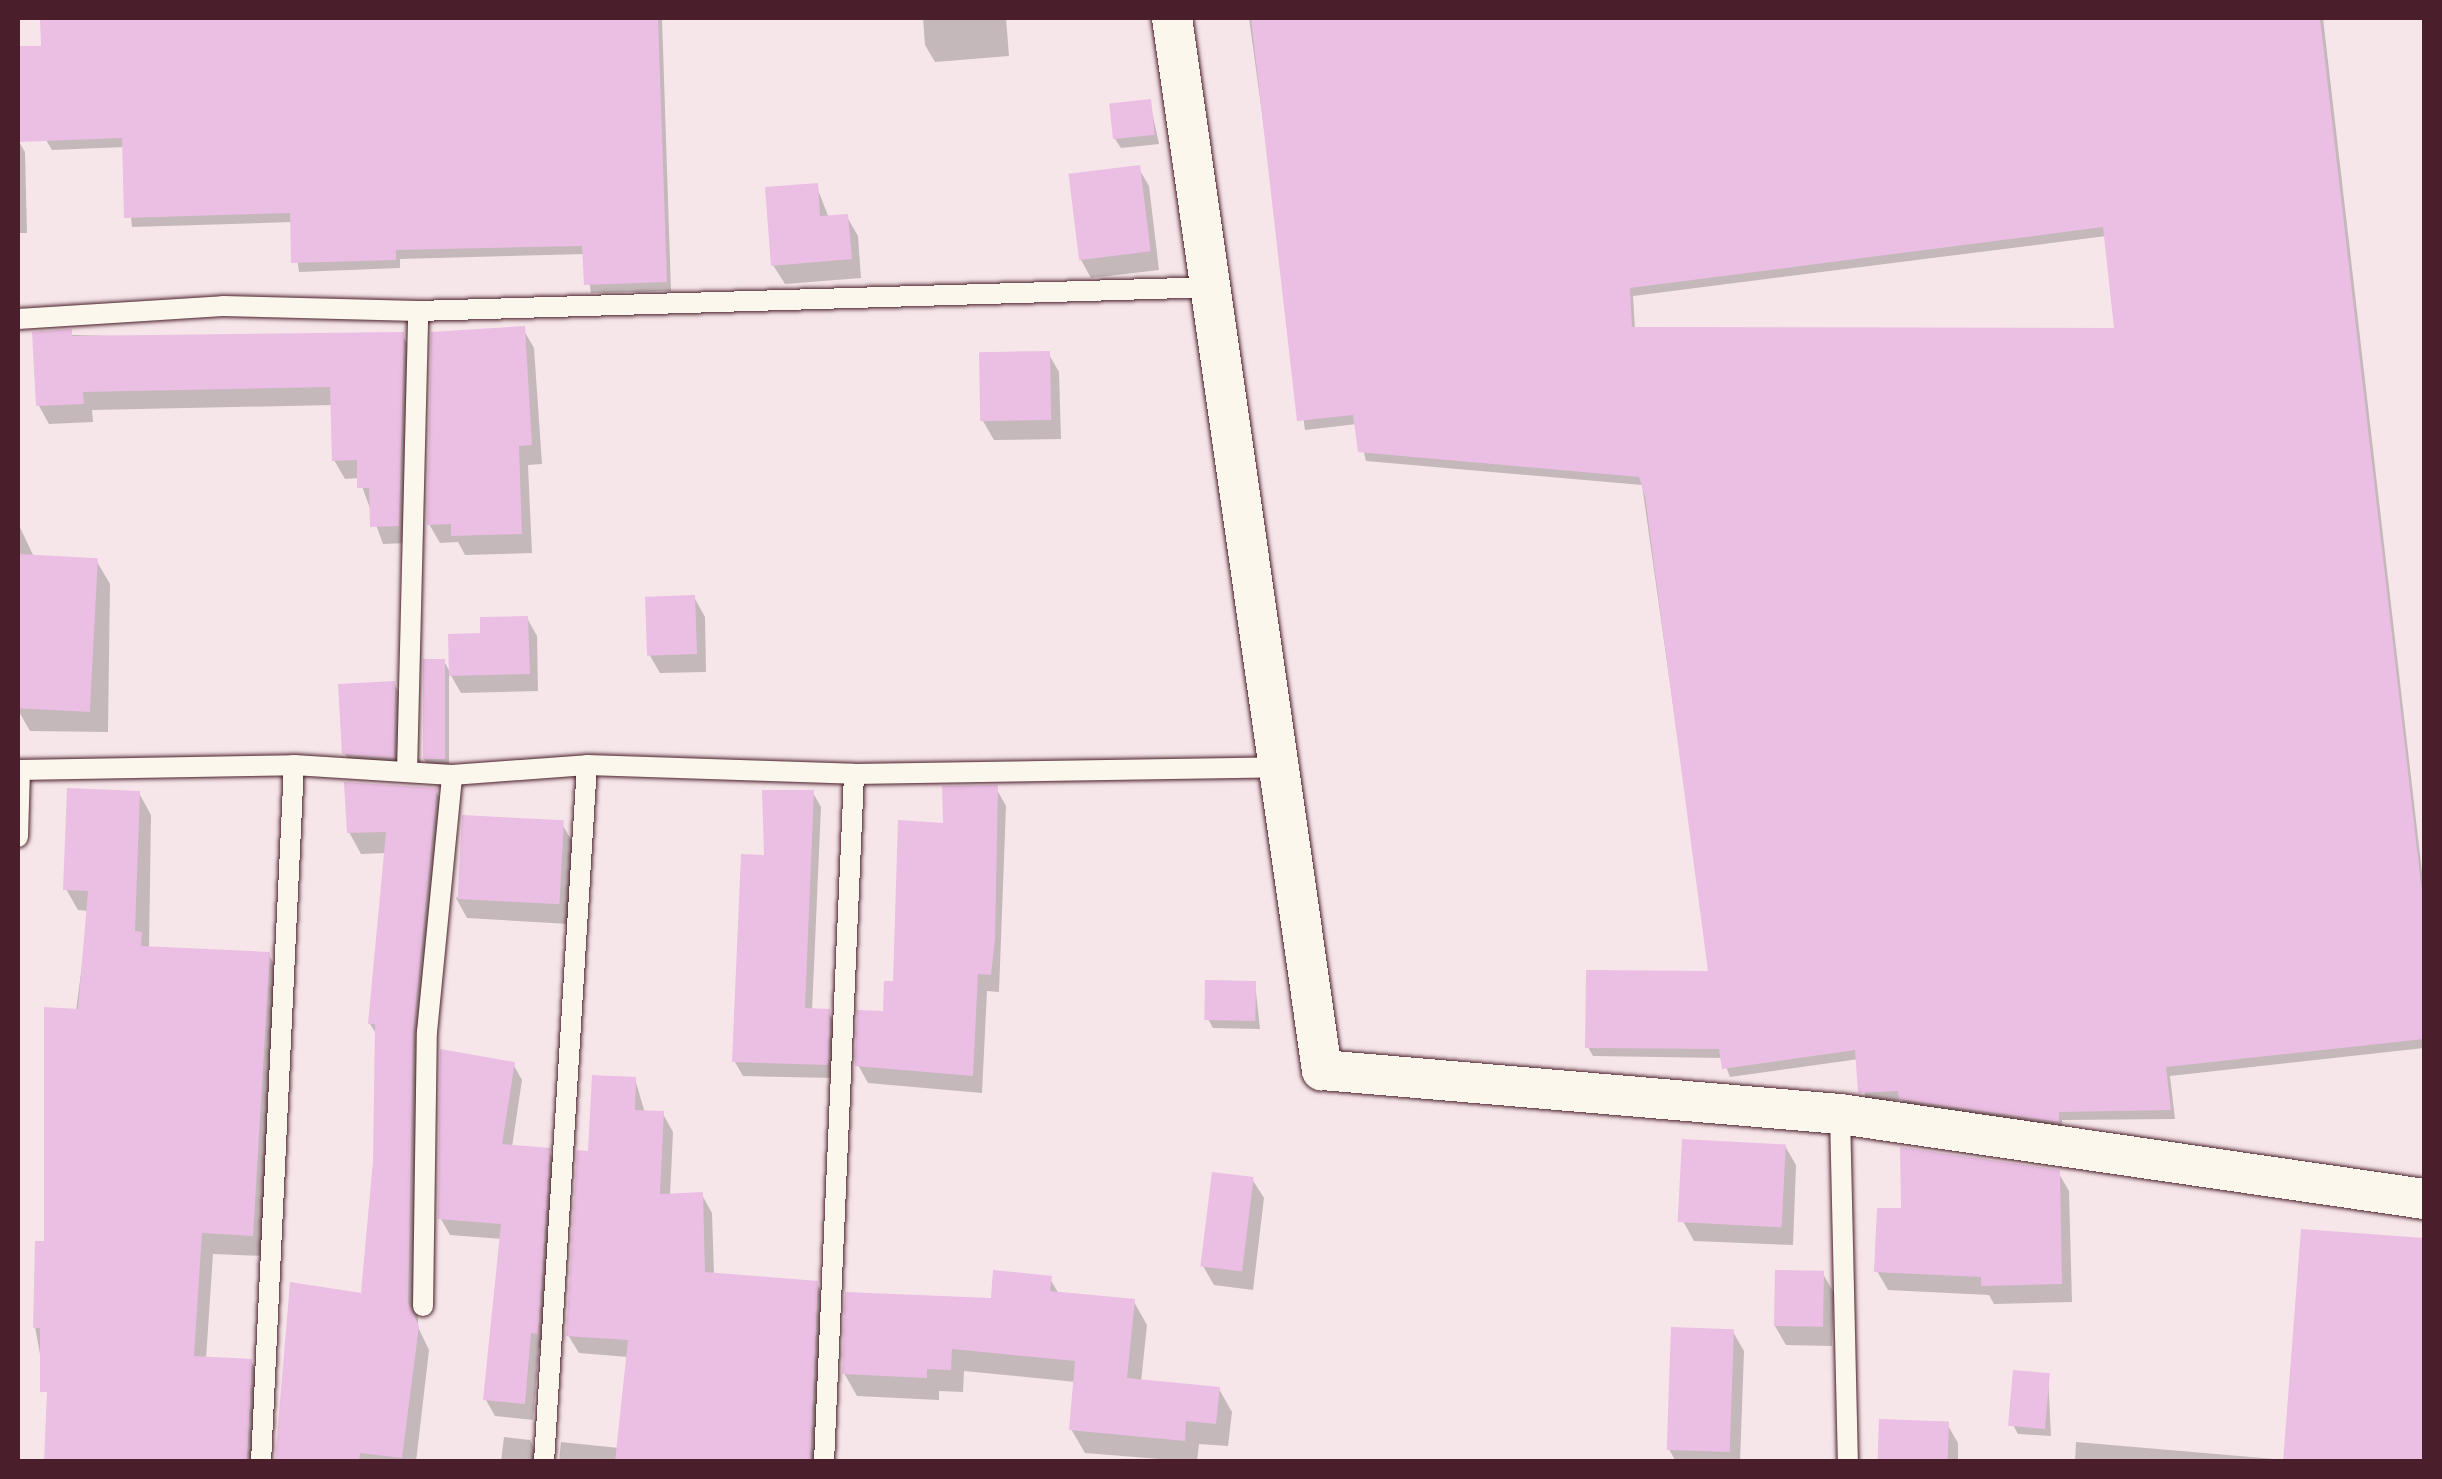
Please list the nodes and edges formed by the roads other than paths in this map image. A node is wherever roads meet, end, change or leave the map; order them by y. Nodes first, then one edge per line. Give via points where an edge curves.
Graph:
1 (1172, 18) edge
2 (1215, 286) junction
3 (418, 311) junction
4 (18, 319) edge
5 (294, 764) junction
6 (587, 766) junction
7 (1283, 767) junction
8 (19, 770) edge
9 (407, 772) junction
10 (854, 774) junction
11 (452, 776) junction
12 (18, 836) edge
13 (1840, 1114) junction
14 (2424, 1199) edge
15 (422, 1306) dead end
16 (261, 1462) edge
17 (544, 1462) edge
18 (824, 1462) edge
19 (1848, 1462) edge

1 - 2 street
2 - 3 lane
2 - 7 street
3 - 4 lane via 223,306
3 - 9 lane
5 - 8 lane
5 - 9 lane
5 - 16 lane
6 - 10 lane
6 - 11 lane
6 - 17 lane
7 - 10 lane
7 - 13 street via 1322,1070
8 - 12 lane
9 - 11 lane
10 - 18 lane
11 - 15 lane via 427,1032
13 - 14 street
13 - 19 lane

